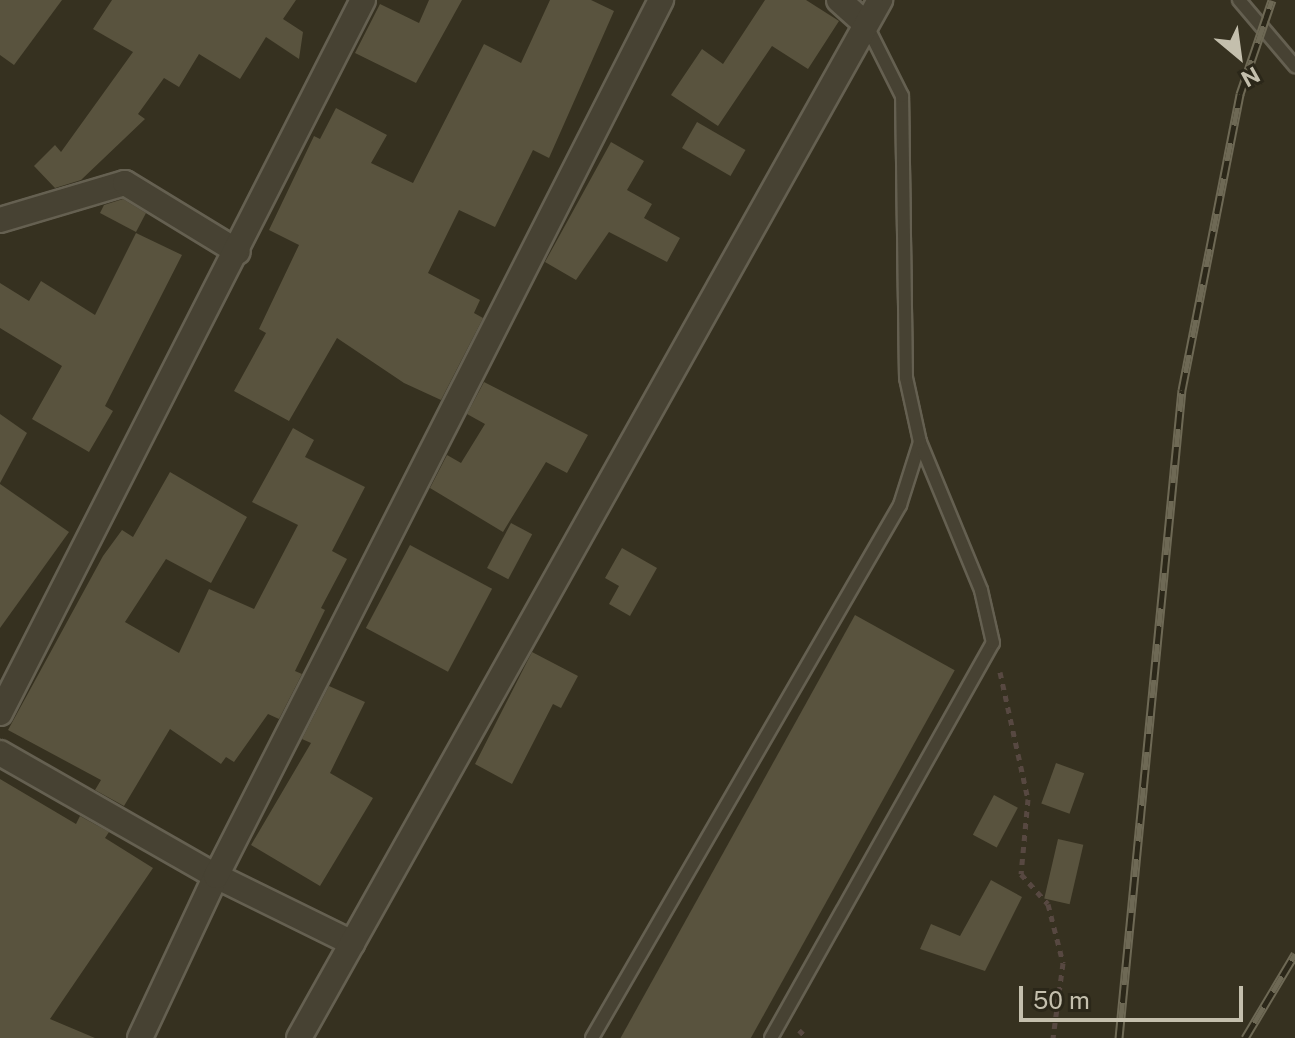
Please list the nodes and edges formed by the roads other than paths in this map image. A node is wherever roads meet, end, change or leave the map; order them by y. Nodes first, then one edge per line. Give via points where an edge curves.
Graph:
1 (363, 0) edge
2 (661, 0) edge
3 (839, 0) edge
4 (880, 0) edge
5 (1239, 0) edge
6 (866, 24) junction
7 (1295, 66) edge
8 (0, 220) edge
9 (238, 252) junction
10 (920, 442) junction
11 (0, 713) edge
12 (0, 753) edge
13 (216, 876) junction
14 (352, 943) junction
15 (140, 1038) edge
16 (299, 1038) edge
17 (592, 1038) edge
18 (771, 1038) edge

1 - 9 street
2 - 13 street
3 - 6 street
4 - 6 street
5 - 7 lane
6 - 10 lane via 902,96 906,378
6 - 14 street
8 - 9 street via 125,183
9 - 11 street
10 - 17 lane via 900,505
10 - 18 lane via 981,590 993,643
12 - 13 street
13 - 14 street
13 - 15 street
14 - 16 street

